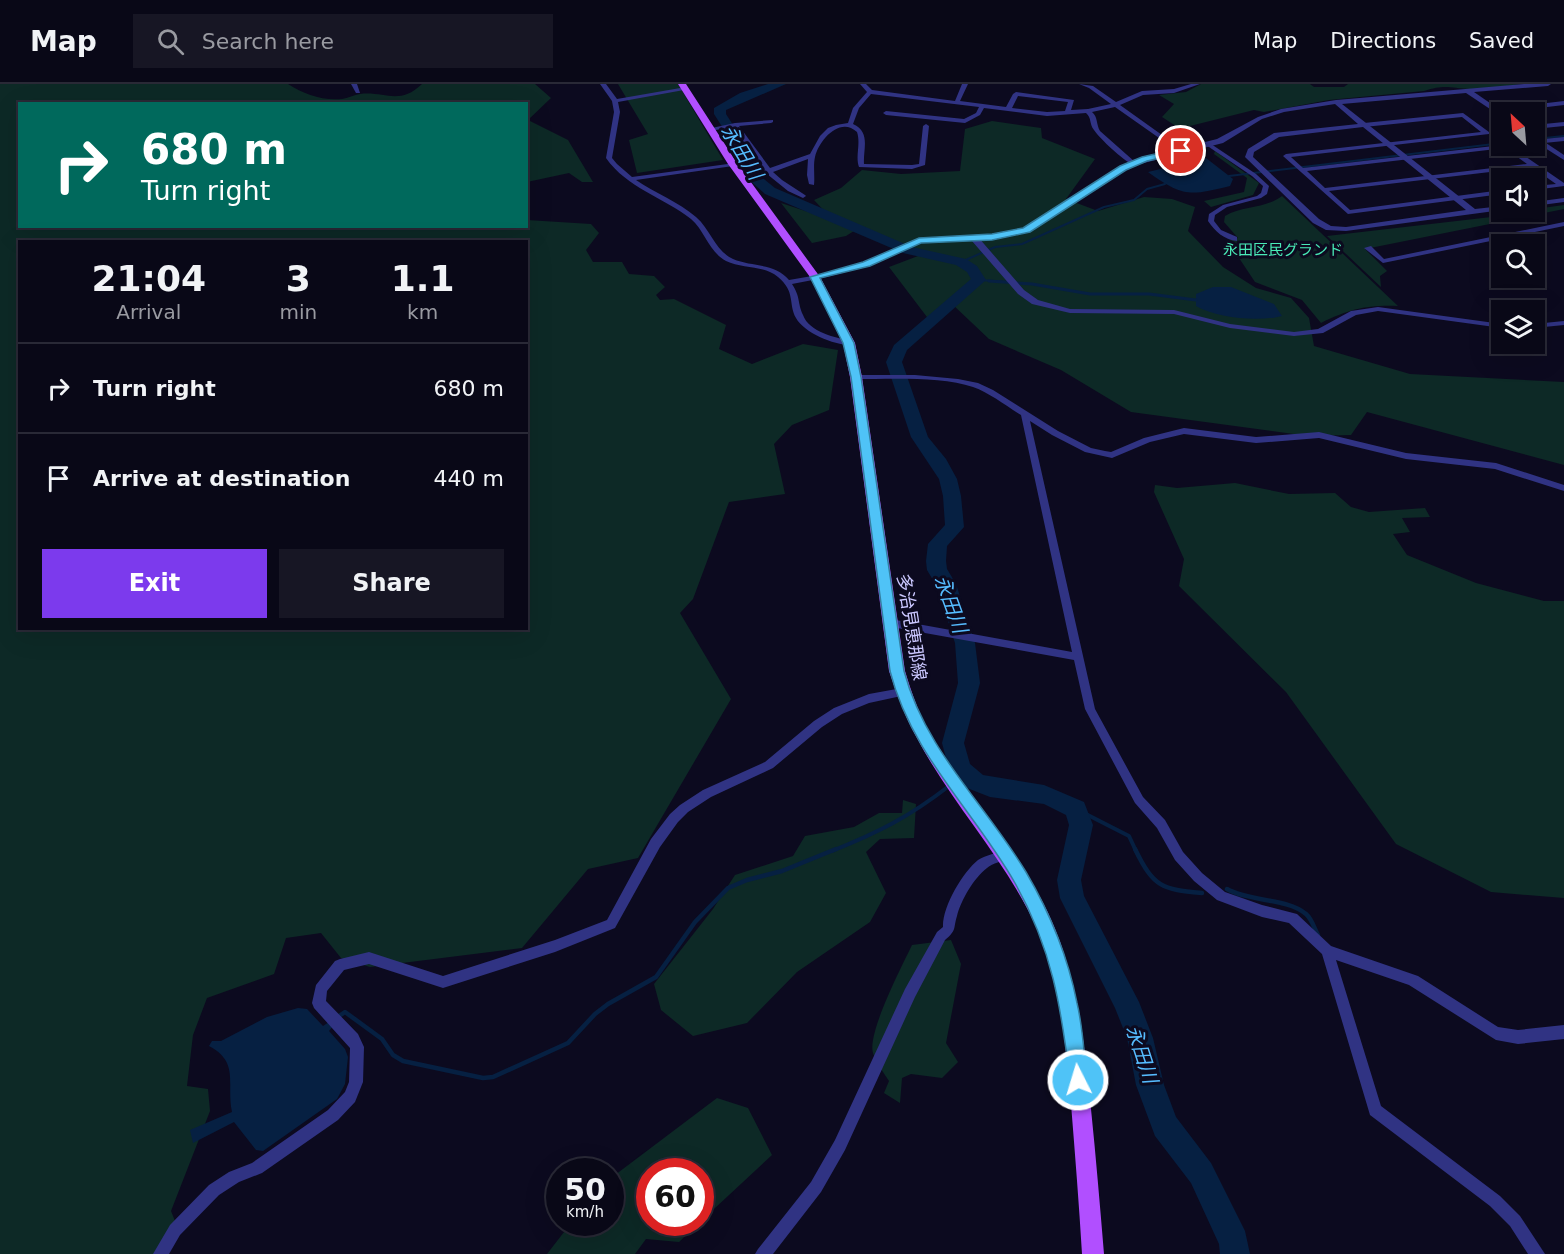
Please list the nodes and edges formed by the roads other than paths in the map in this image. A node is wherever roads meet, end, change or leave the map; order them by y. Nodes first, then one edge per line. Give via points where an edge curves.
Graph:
1 (354, 84) edge
2 (603, 84) edge
3 (863, 84) edge
4 (965, 84) edge
5 (1082, 84) edge
6 (1197, 84) edge
7 (1548, 84) edge
8 (683, 86) edge
9 (1468, 91) junction
10 (358, 92) dead end
11 (870, 92) junction
12 (615, 100) junction
13 (957, 102) junction
14 (1336, 102) junction
15 (1564, 103) edge
16 (983, 105) junction
17 (1114, 105) junction
18 (1545, 106) edge
19 (1491, 107) edge
20 (1008, 110) junction
21 (1088, 111) junction
22 (1066, 112) junction
23 (886, 113) dead end
24 (771, 121) dead end
25 (1564, 124) edge
26 (850, 125) junction
27 (1365, 125) junction
28 (734, 126) junction
29 (926, 126) dead end
30 (1545, 126) edge
31 (713, 129) junction
32 (1564, 138) edge
33 (1545, 139) edge
34 (1208, 144) junction
35 (1388, 144) junction
36 (1545, 146) edge
37 (1491, 147) edge
38 (1181, 151) junction
39 (1402, 155) junction
40 (812, 156) junction
41 (1521, 156) edge
42 (1564, 158) edge
43 (1133, 163) junction
44 (1533, 165) junction
45 (1537, 168) edge
46 (1302, 170) junction
47 (740, 172) junction
48 (764, 172) junction
49 (1260, 173) junction
50 (1545, 173) edge
51 (1430, 177) junction
52 (633, 179) junction
53 (812, 184) dead end
54 (1545, 187) edge
55 (1324, 190) junction
56 (1491, 193) edge
57 (803, 196) dead end
58 (1456, 198) junction
59 (1564, 200) edge
60 (1545, 203) edge
61 (1491, 210) edge
62 (1473, 212) junction
63 (1564, 224) edge
64 (975, 239) junction
65 (1234, 239) dead end
66 (1368, 248) dead end
67 (815, 277) junction
68 (787, 283) junction
69 (1564, 323) edge
70 (1491, 324) edge
71 (1545, 325) edge
72 (849, 343) junction
73 (856, 377) junction
74 (1025, 416) junction
75 (1564, 488) edge
76 (890, 623) junction
77 (1079, 657) junction
78 (902, 692) junction
79 (1005, 855) junction
80 (1328, 951) junction
81 (1564, 1032) edge
82 (1533, 1252) edge
83 (161, 1254) edge
84 (763, 1254) edge
85 (1093, 1254) edge

1 - 10 street
2 - 12 street
3 - 11 street
4 - 13 street
5 - 17 street
6 - 17 street via 1174,91 1142,93
7 - 9 street
8 - 12 street
8 - 31 main road, 多治見恵那線
9 - 14 street
9 - 19 street
11 - 13 street
11 - 26 street via 856,108
12 - 52 street via 617,111 609,158
13 - 16 street
14 - 27 street
14 - 34 street via 1268,114 1232,136
15 - 18 street
16 - 20 street
16 - 23 street via 978,114 965,121
17 - 21 street
17 - 38 street
20 - 22 street
20 - 22 street via 1016,94 1072,101
21 - 22 street
21 - 43 street via 1098,132
24 - 28 street
25 - 30 street
26 - 29 street via 863,136 861,166 880,167 922,165
26 - 40 street via 826,131
27 - 35 street
27 - 35 street via 1463,115 1487,133
27 - 49 street via 1274,136 1249,153
28 - 31 street
28 - 48 street
31 - 47 main road, 多治見恵那線
32 - 33 street
34 - 38 street
34 - 49 street via 1247,170
35 - 39 street
35 - 46 street via 1286,156
36 - 42 street
37 - 39 street
38 - 43 street
39 - 46 street
39 - 51 street
40 - 48 street
40 - 53 street
41 - 44 street
43 - 64 street via 1026,230
44 - 45 street
44 - 51 street
46 - 55 street
47 - 48 street
47 - 52 street
47 - 67 main road, 多治見恵那線
48 - 57 street
49 - 62 street via 1329,228
49 - 65 street via 1266,186 1264,194 1224,206 1212,214 1214,226
50 - 54 street via 1562,185
51 - 55 street
51 - 58 street
52 - 68 street via 694,219 721,254 738,263 775,272
55 - 58 street via 1348,212
56 - 58 street
58 - 62 street
59 - 60 street
61 - 62 street
63 - 66 street via 1383,261
64 - 67 street via 919,240 866,264
64 - 70 street via 1035,302 1070,311 1174,312 1230,326 1294,334 1320,331 1354,313 1378,309
67 - 68 street
67 - 72 main road, 多治見恵那線
68 - 72 street via 804,324
69 - 71 street
72 - 73 main road, 多治見恵那線
73 - 74 street via 958,381 1006,402
73 - 76 main road, 多治見恵那線
74 - 75 street via 1088,450 1112,455 1147,440 1184,431 1256,440 1319,435 1406,456 1496,466
74 - 77 street
76 - 77 street
76 - 78 main road, 多治見恵那線
77 - 80 street via 1090,709 1128,782 1161,824 1179,856 1221,896 1293,918
78 - 79 main road, 多治見恵那線 via 925,742
78 - 83 street via 864,698 840,709 768,765 690,804 655,843 611,924 443,982 369,958 340,965 321,989 319,1004 357,1047 356,1082 350,1097 333,1115 257,1168 214,1190 175,1230
79 - 84 street via 984,864 962,889 948,922 949,929 941,936 909,993 840,1145 816,1187
79 - 85 main road, 多治見恵那線 via 1042,919 1069,1004
80 - 81 street via 1413,980 1496,1033 1518,1037
80 - 82 street via 1375,1110 1495,1202 1515,1221

